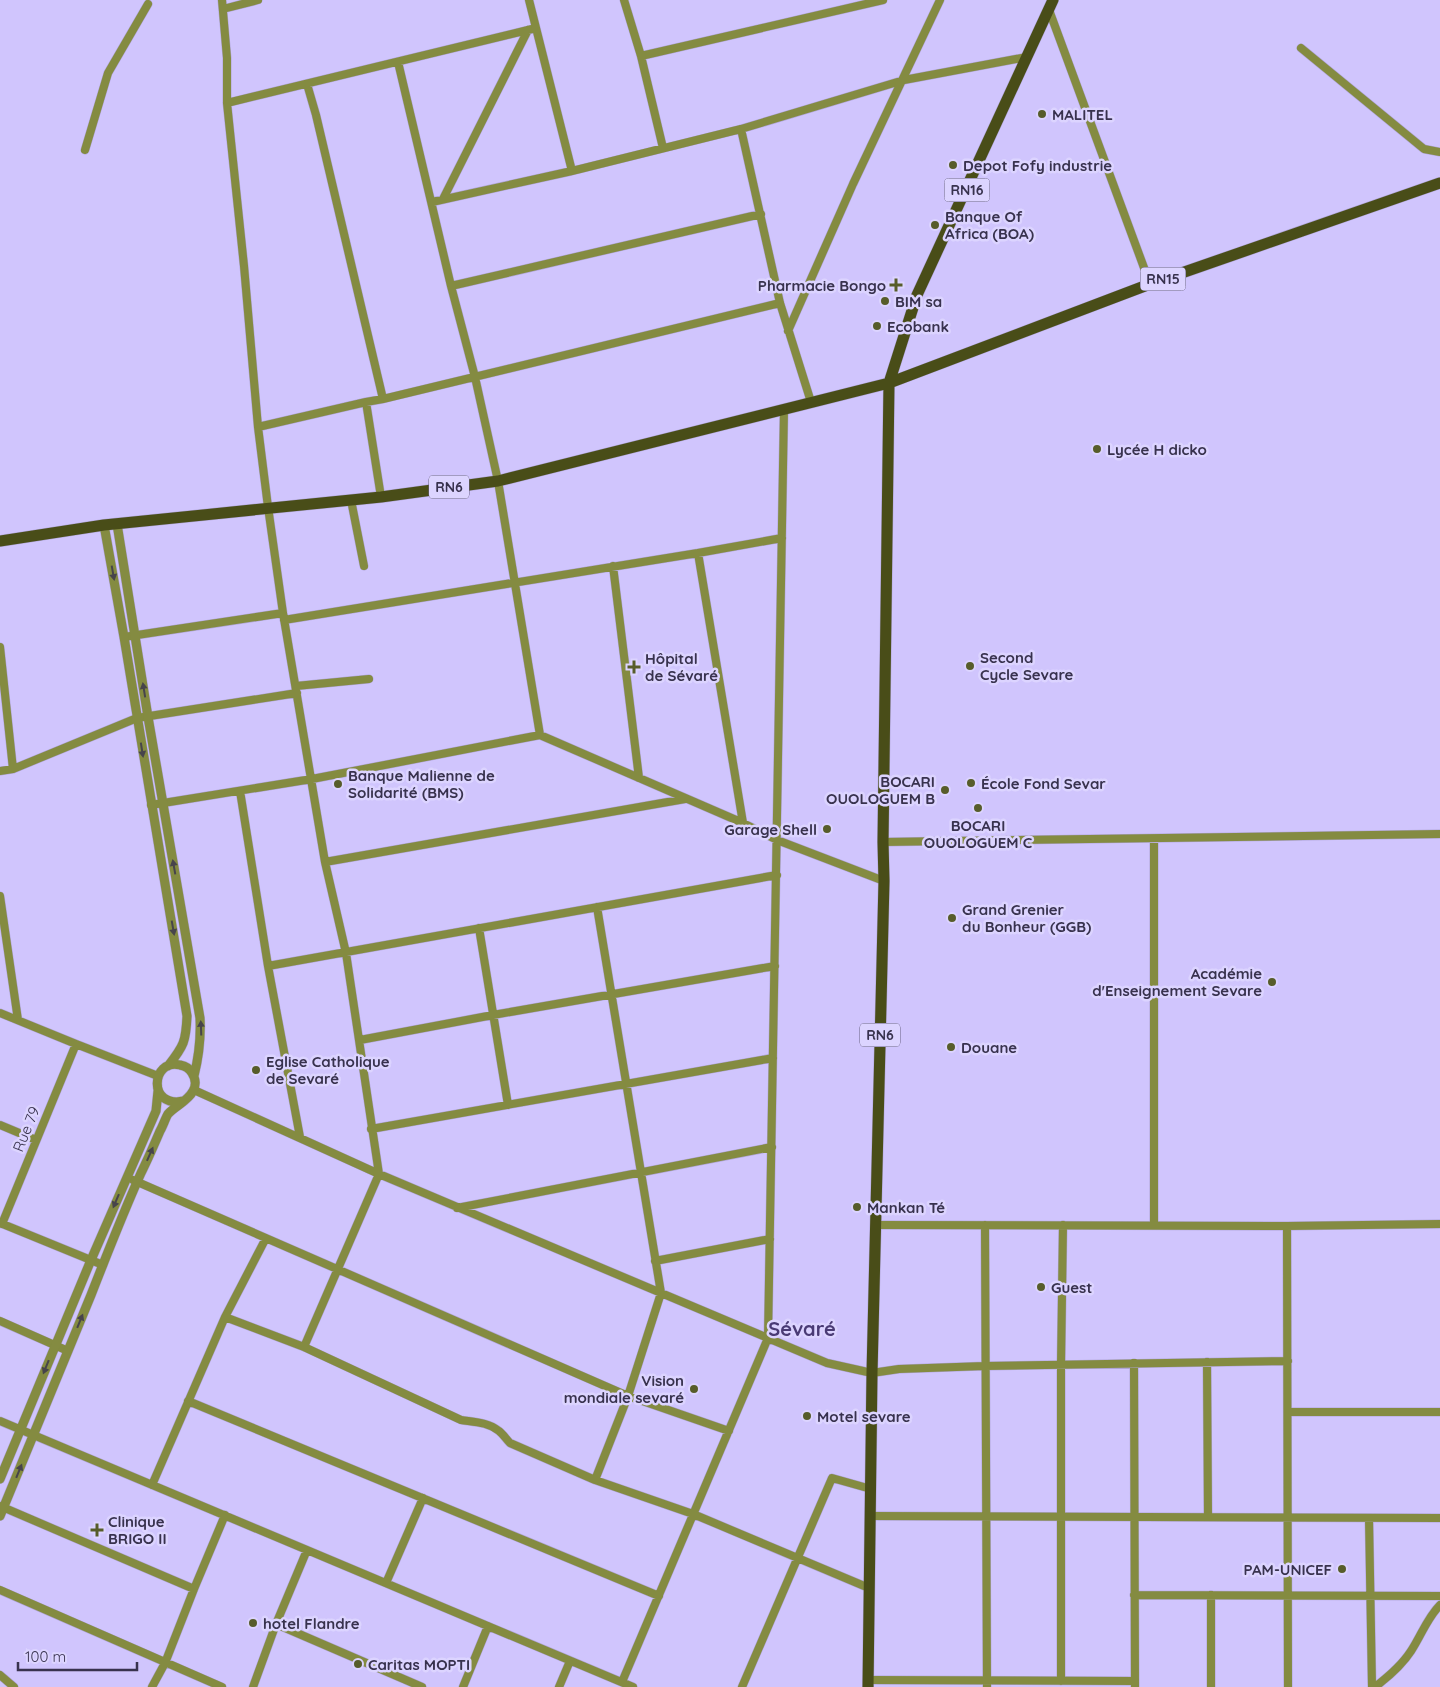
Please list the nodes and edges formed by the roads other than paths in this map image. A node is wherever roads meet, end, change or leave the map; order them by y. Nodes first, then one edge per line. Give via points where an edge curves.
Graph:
1 (222, 0) edge
2 (258, 0) edge
3 (529, 0) edge
4 (624, 0) edge
5 (883, 0) edge
6 (940, 0) edge
7 (148, 4) dead end
8 (1051, 5) edge
9 (223, 9) junction
10 (532, 29) junction
11 (1301, 48) dead end
12 (641, 56) junction
13 (1027, 57) junction
14 (398, 62) junction
15 (904, 80) junction
16 (307, 84) junction
17 (227, 103) junction
18 (741, 129) junction
19 (663, 148) junction
20 (85, 150) dead end
21 (1440, 152) edge
22 (572, 171) junction
23 (1440, 184) edge
24 (443, 199) junction
25 (432, 202) junction
26 (761, 214) junction
27 (1150, 284) junction
28 (451, 286) junction
29 (780, 303) junction
30 (788, 331) junction
31 (475, 377) junction
32 (889, 383) junction
33 (384, 399) junction
34 (366, 402) junction
35 (811, 402) junction
36 (784, 409) junction
37 (258, 427) junction
38 (498, 481) junction
39 (381, 497) junction
40 (351, 500) junction
41 (268, 507) junction
42 (117, 524) junction
43 (104, 525) junction
44 (782, 538) junction
45 (0, 541) edge
46 (698, 553) junction
47 (364, 566) dead end
48 (613, 566) junction
49 (515, 582) junction
50 (284, 617) junction
51 (135, 635) junction
52 (124, 637) junction
53 (0, 647) edge
54 (370, 678) dead end
55 (297, 689) junction
56 (148, 716) junction
57 (137, 718) junction
58 (540, 735) junction
59 (12, 769) junction
60 (0, 771) edge
61 (639, 778) junction
62 (312, 779) junction
63 (240, 791) junction
64 (686, 799) junction
65 (163, 804) junction
66 (151, 805) junction
67 (743, 823) junction
68 (1440, 834) edge
69 (1154, 839) junction
70 (777, 840) junction
71 (883, 842) junction
72 (325, 862) junction
73 (777, 876) junction
74 (884, 881) junction
75 (0, 896) edge
76 (597, 907) junction
77 (479, 928) junction
78 (346, 953) junction
79 (268, 966) junction
80 (775, 966) junction
81 (612, 994) junction
82 (0, 1013) edge
83 (493, 1014) junction
84 (18, 1020) junction
85 (360, 1040) junction
86 (76, 1044) junction
87 (773, 1058) junction
88 (168, 1066) junction
89 (158, 1076) junction
90 (194, 1076) junction
91 (626, 1084) junction
92 (194, 1090) junction
93 (158, 1091) junction
94 (184, 1101) junction
95 (508, 1105) junction
96 (0, 1125) edge
97 (371, 1128) junction
98 (300, 1137) junction
99 (36, 1140) junction
100 (772, 1147) junction
101 (641, 1172) junction
102 (379, 1174) junction
103 (126, 1177) junction
104 (137, 1182) junction
105 (457, 1208) junction
106 (1, 1224) edge
107 (986, 1224) junction
108 (1063, 1224) junction
109 (1440, 1224) edge
110 (875, 1225) junction
111 (1154, 1225) junction
112 (1287, 1226) junction
113 (266, 1238) junction
114 (770, 1239) junction
115 (91, 1260) junction
116 (655, 1261) junction
117 (103, 1265) junction
118 (337, 1269) junction
119 (661, 1293) junction
120 (224, 1317) junction
121 (0, 1322) edge
122 (768, 1338) junction
123 (56, 1345) junction
124 (304, 1347) junction
125 (68, 1351) junction
126 (1288, 1361) junction
127 (1207, 1362) junction
128 (1134, 1364) junction
129 (1061, 1365) junction
130 (985, 1366) junction
131 (872, 1373) junction
132 (628, 1396) junction
133 (188, 1401) junction
134 (1288, 1412) junction
135 (1440, 1412) edge
136 (0, 1421) edge
137 (20, 1430) junction
138 (729, 1431) junction
139 (33, 1435) junction
140 (0, 1479) edge
141 (595, 1480) junction
142 (152, 1485) junction
143 (871, 1489) junction
144 (422, 1498) junction
145 (1, 1510) edge
146 (693, 1514) junction
147 (225, 1516) junction
148 (870, 1516) junction
149 (986, 1517) junction
150 (1060, 1517) junction
151 (1134, 1517) junction
152 (1208, 1518) junction
153 (1288, 1518) junction
154 (1370, 1518) junction
155 (1440, 1518) edge
156 (307, 1550) junction
157 (797, 1558) junction
158 (386, 1583) junction
159 (869, 1588) junction
160 (194, 1589) junction
161 (0, 1590) edge
162 (1134, 1595) junction
163 (1211, 1595) junction
164 (659, 1596) junction
165 (1288, 1596) junction
166 (1370, 1596) junction
167 (1440, 1596) edge
168 (1440, 1605) edge
169 (276, 1624) junction
170 (488, 1626) junction
171 (570, 1660) junction
172 (165, 1663) junction
173 (0, 1675) edge
174 (1061, 1681) junction
175 (622, 1682) junction
176 (868, 1683) edge
177 (986, 1684) edge
178 (1134, 1684) edge
179 (14, 1687) edge
180 (152, 1687) edge
181 (222, 1687) edge
182 (253, 1687) edge
183 (422, 1687) edge
184 (463, 1687) edge
185 (559, 1687) edge
186 (633, 1687) edge
187 (742, 1687) edge
188 (1211, 1687) edge
189 (1288, 1687) edge
190 (1373, 1687) edge

1 - 9 street
2 - 9 street
3 - 10 street
4 - 12 street
5 - 12 street
6 - 15 street
7 - 20 street via 108,74
8 - 13 main road, RN16
8 - 27 street
9 - 17 street
10 - 14 street
10 - 22 street
10 - 24 street
11 - 21 street via 1424,149
12 - 19 street
13 - 15 street
13 - 32 main road, RN16 via 917,295
14 - 16 street
14 - 25 street
15 - 18 street
15 - 30 street
16 - 17 street
16 - 33 street
17 - 37 street
18 - 19 street
18 - 26 street
19 - 22 street
22 - 24 street
23 - 27 main road, RN15
24 - 25 street
25 - 28 street
26 - 28 street
26 - 29 street
27 - 32 main road, RN15
28 - 31 street
29 - 30 street
29 - 31 street
30 - 35 street
31 - 33 street
31 - 38 street
32 - 35 main road, RN6
32 - 71 main road, RN6
33 - 34 street
34 - 37 street
34 - 39 street
35 - 36 main road, RN6
36 - 38 main road, RN6
36 - 44 street
37 - 41 street
38 - 39 main road, RN6
38 - 49 street
39 - 40 main road, RN6
40 - 41 main road, RN6
40 - 47 street
41 - 42 main road, RN6
41 - 50 street
42 - 43 main road, RN6
42 - 51 street
43 - 45 main road, RN6
43 -> 52 street
44 - 46 street
44 - 70 street
46 - 48 street
46 - 67 street
48 - 49 street
48 - 61 street
49 - 50 street
49 - 58 street
50 - 51 street
50 - 55 street
51 - 52 street
56 -> 51 street
52 - 57 street
53 - 59 street
54 - 55 street
55 - 56 street
55 - 62 street
56 - 57 street
56 - 65 street
57 - 59 street
57 -> 66 street
58 - 61 street
58 - 62 street
59 - 60 street
61 - 64 street
62 - 63 street
62 - 72 street
63 - 65 street
63 - 79 street
64 - 67 street
64 - 72 street
65 - 66 street
90 -> 65 street via 201,1038 200,1018
66 -> 88 street via 187,1016 183,1048
67 - 70 street
68 - 69 street
69 - 71 street
69 - 111 street
70 - 73 street
70 - 74 street
71 - 74 main road, RN6
72 - 78 street
73 - 76 street
73 - 80 street
74 - 110 main road, RN6
75 - 84 street
76 - 77 street
76 - 81 street
77 - 78 street
77 - 83 street
78 - 79 street
78 - 85 street
79 - 98 street
80 - 81 street
80 - 87 street
81 - 83 street
81 - 91 street
82 - 84 street
83 - 85 street
83 - 95 street
84 - 86 street
85 - 97 street
86 - 89 street
86 - 99 street, Rue 79
87 - 91 street
87 - 100 street
88 - 89 street
88 - 90 street via 183,1065
89 - 93 street
90 - 92 street
91 - 95 street
91 - 101 street
92 - 94 street
92 - 98 street
93 - 94 street via 169,1101
93 - 103 street via 156,1111
104 -> 94 street via 167,1115
95 - 97 street
96 - 99 street
97 - 102 street
98 - 102 street
99 - 106 street, Rue 79
100 - 101 street
100 - 114 street
101 - 105 street
101 - 116 street
102 - 105 street
102 - 118 street
103 - 104 street
103 -> 115 street
104 - 113 street
104 - 117 street
105 - 119 street
106 - 115 street
107 - 108 street
107 - 110 street
107 - 130 street
108 - 111 street
108 - 129 street
109 - 112 street
110 - 131 main road, RN6
111 - 112 street
112 - 126 street
113 - 118 street
113 - 120 street
114 - 116 street
114 - 122 street
115 - 117 street
115 - 123 street
116 - 119 street
125 -> 117 street
118 - 124 street
118 - 132 street
119 - 122 street
119 - 132 street
120 - 124 street
120 - 133 street
121 - 123 street
122 - 131 street via 827,1363
122 - 138 street
123 - 125 street
123 -> 137 street
124 - 141 street via 461,1420 494,1428 510,1443
125 - 139 street
126 - 127 street
126 - 134 street
127 - 128 street
127 - 152 street
128 - 129 street
128 - 151 street
129 - 130 street
129 - 150 street
130 - 131 street
130 - 149 street
131 - 143 main road, RN6
132 - 138 street
132 - 141 street
133 - 142 street
133 - 144 street
134 - 135 street
134 - 153 street
136 - 137 street
137 - 139 street
137 - 140 street
138 - 146 street
139 - 142 street
145 -> 139 street
141 - 146 street
142 - 147 street
143 - 148 main road, RN6
143 - 157 street via 832,1478
144 - 158 street
144 - 164 street
145 - 160 street
146 - 157 street
146 - 164 street
147 - 156 street
147 - 160 street
148 - 149 street
148 - 159 main road, RN6
149 - 150 street
149 - 177 street
150 - 151 street
150 - 174 street
151 - 152 street
151 - 162 street
152 - 153 street
153 - 154 street
153 - 165 street
154 - 155 street
154 - 166 street
156 - 158 street
156 - 169 street
157 - 159 street
157 - 187 street
158 - 170 street
159 - 176 main road, RN6
160 - 172 street
161 - 172 street
162 - 163 street
162 - 178 street
163 - 165 street
163 - 188 street
164 - 175 street
165 - 166 street
165 - 189 street
166 - 167 street
166 - 190 street
168 - 190 street via 1410,1653 1390,1676
169 - 182 street
169 - 183 street
170 - 171 street
170 - 184 street
171 - 175 street
171 - 185 street
172 - 180 street
172 - 181 street
173 - 179 street
174 - 177 street
174 - 178 street
175 - 186 street
176 - 177 street

